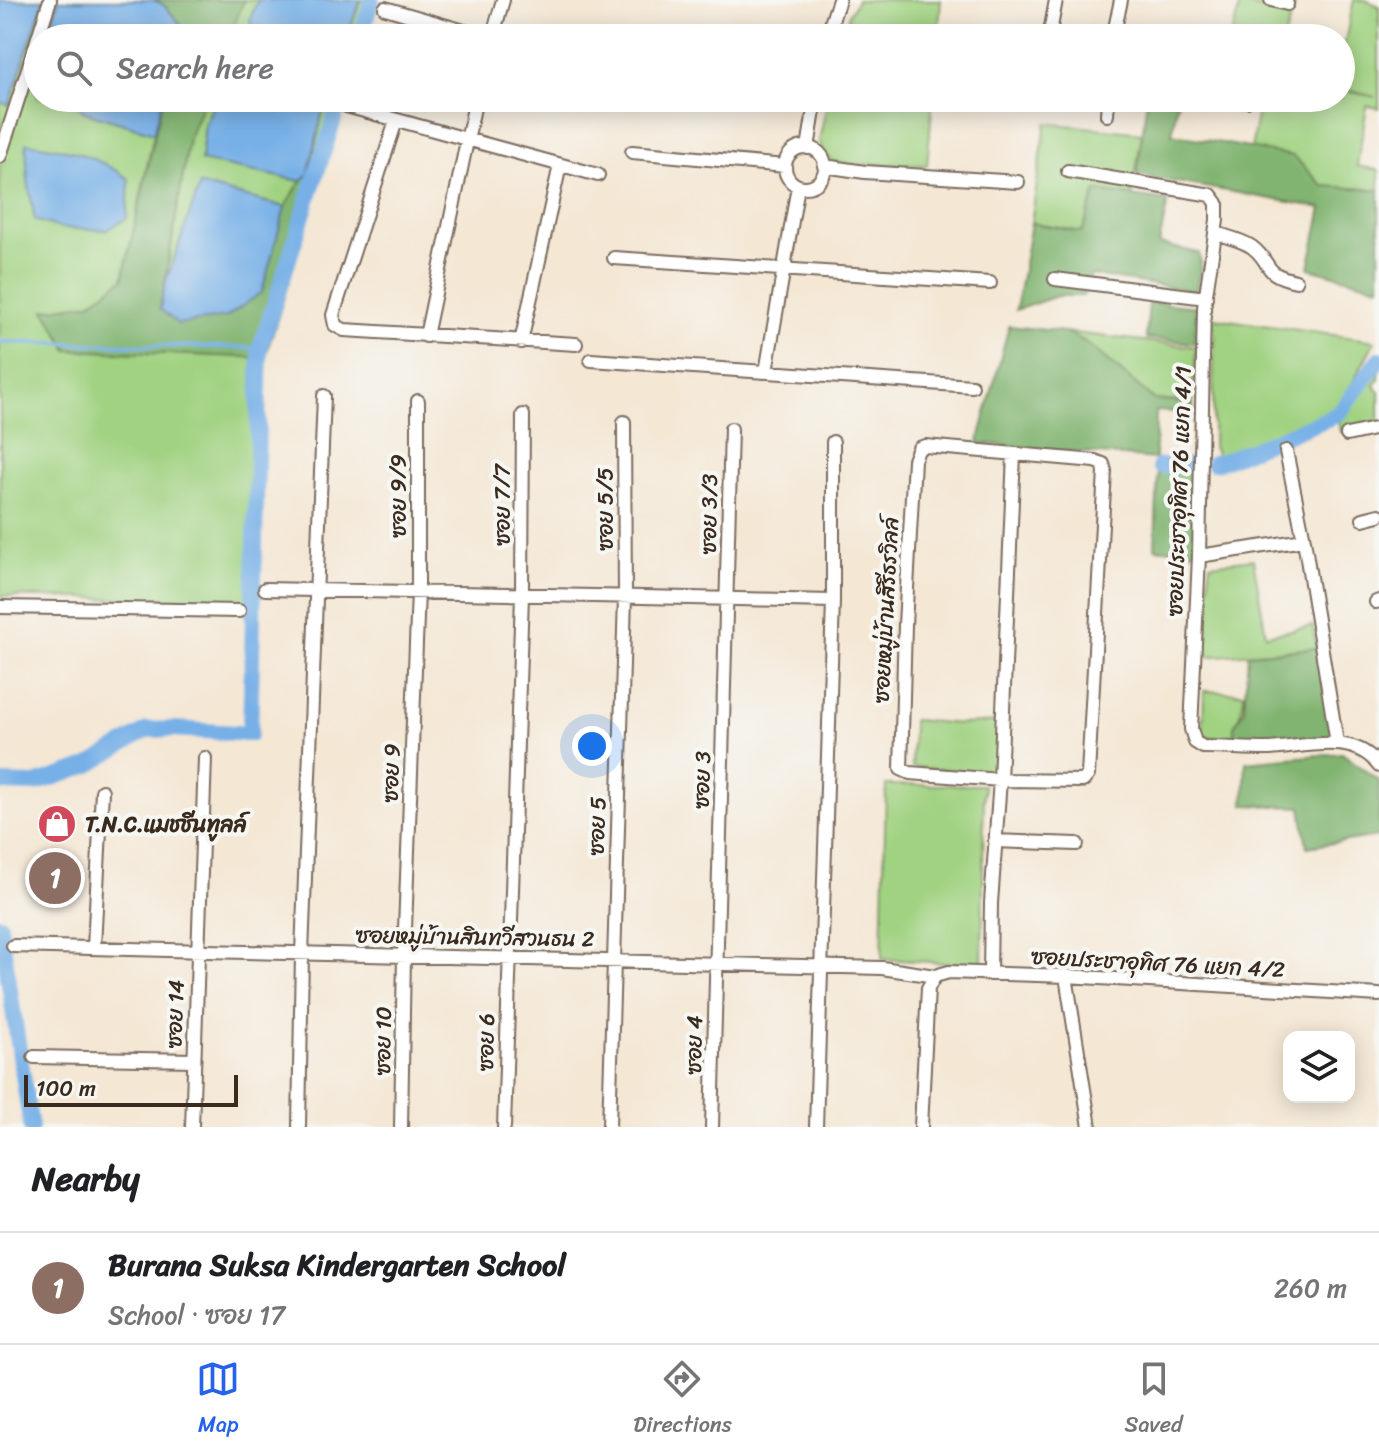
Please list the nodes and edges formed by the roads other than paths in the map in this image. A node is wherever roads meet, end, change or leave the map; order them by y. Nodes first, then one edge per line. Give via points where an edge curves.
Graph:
1 (50, 0) edge
2 (503, 0) edge
3 (839, 0) edge
4 (1056, 0) edge
5 (1121, 0) edge
6 (1271, 0) edge
7 (1287, 4) dead end
8 (385, 8) dead end
9 (42, 24) edge
10 (441, 24) edge
11 (495, 24) edge
12 (831, 24) edge
13 (1052, 24) edge
14 (1116, 24) edge
15 (24, 81) edge
16 (366, 112) edge
17 (474, 112) edge
18 (814, 112) edge
19 (1107, 112) edge
20 (1107, 115) dead end
21 (396, 121) junction
22 (469, 141) junction
23 (808, 148) junction
24 (632, 152) dead end
25 (0, 156) edge
26 (560, 165) junction
27 (785, 166) junction
28 (824, 166) junction
29 (1068, 171) dead end
30 (598, 175) dead end
31 (1018, 182) dead end
32 (798, 186) junction
33 (1216, 233) junction
34 (614, 258) dead end
35 (784, 267) junction
36 (1055, 279) dead end
37 (1296, 281) dead end
38 (990, 283) dead end
39 (1206, 298) junction
40 (426, 336) junction
41 (521, 342) junction
42 (576, 344) dead end
43 (591, 360) dead end
44 (766, 372) junction
45 (972, 386) dead end
46 (324, 396) dead end
47 (418, 401) dead end
48 (523, 415) dead end
49 (624, 422) dead end
50 (1379, 428) edge
51 (731, 429) dead end
52 (1347, 435) dead end
53 (833, 442) dead end
54 (1286, 451) dead end
55 (1014, 454) junction
56 (1379, 515) edge
57 (1363, 519) dead end
58 (1304, 540) junction
59 (1199, 556) junction
60 (265, 589) dead end
61 (315, 590) junction
62 (418, 591) junction
63 (522, 595) junction
64 (625, 597) junction
65 (728, 599) junction
66 (833, 601) junction
67 (0, 607) edge
68 (239, 611) dead end
69 (1337, 743) junction
70 (205, 758) dead end
71 (1379, 766) edge
72 (1000, 780) junction
73 (102, 791) dead end
74 (995, 841) junction
75 (1077, 844) dead end
76 (13, 946) dead end
77 (94, 947) junction
78 (197, 950) junction
79 (302, 953) junction
80 (404, 955) junction
81 (508, 958) junction
82 (612, 961) junction
83 (716, 964) junction
84 (820, 967) junction
85 (990, 974) junction
86 (935, 976) junction
87 (1066, 976) junction
88 (1379, 995) edge
89 (34, 1057) dead end
90 (194, 1060) junction
91 (192, 1127) edge
92 (299, 1127) edge
93 (401, 1127) edge
94 (504, 1127) edge
95 (609, 1127) edge
96 (712, 1127) edge
97 (816, 1127) edge
98 (921, 1127) edge
99 (1090, 1127) edge

1 - 9 street
2 - 11 street
3 - 12 street
4 - 13 street
5 - 14 street
6 - 7 street
8 - 10 street
15 - 25 street
16 - 21 street
17 - 22 street
18 - 23 street
19 - 20 street
21 - 22 street
21 - 40 street via 333,315 335,325 344,330
22 - 26 street
22 - 40 street
23 - 27 street via 790,154
23 - 28 street via 819,154
24 - 27 street
26 - 30 street
26 - 41 street
27 - 32 street via 788,178
28 - 31 street
28 - 32 street via 817,183
29 - 33 street, ซอยประชาอุทิศ 76 แยก 4/1 via 1211,195 1217,203
32 - 35 street
33 - 37 street via 1250,245 1269,270
33 - 39 street, ซอยประชาอุทิศ 76 แยก 4/1
34 - 35 street
35 - 38 street
35 - 44 street
36 - 39 street
39 - 59 street, ซอยประชาอุทิศ 76 แยก 4/1
40 - 41 street
41 - 42 street
43 - 44 street
44 - 45 street
46 - 61 street
47 - 62 street, ซอย 9/9
48 - 63 street, ซอย 7/7
49 - 64 street, ซอย 5/5
50 - 52 street
51 - 65 street, ซอย 3/3
53 - 66 street
54 - 58 street
55 - 72 street
55 - 72 street, ซอยหมู่บ้านสิรีธรวิลล์ via 1095,461 1105,471 1088,775 1078,782
55 - 72 street, ซอยหมู่บ้านสิรีธรวิลล์ via 919,448 914,460 905,625 901,769
56 - 57 street
58 - 59 street
58 - 69 street
59 - 69 street, ซอยประชาอุทิศ 76 แยก 4/1 via 1191,729 1195,742 1203,747 1267,749
60 - 61 street
61 - 62 street
61 - 79 street
62 - 63 street
62 - 80 street, ซอย 9
63 - 64 street
63 - 81 street, ซอย 7/7
64 - 65 street
64 - 82 street, ซอย 5
65 - 66 street
65 - 83 street, ซอย 3
66 - 84 street
67 - 68 street
69 - 71 street, ซอยประชาอุทิศ 76 แยก 4/1 via 1367,754
70 - 78 street, ซอย 14
72 - 74 street
73 - 77 street
74 - 75 street
74 - 85 street
76 - 77 street, ซอยหมู่บ้านสินทวีสวนธน 2
77 - 78 street, ซอยหมู่บ้านสินทวีสวนธน 2
78 - 79 street, ซอยหมู่บ้านสินทวีสวนธน 2
78 - 90 street, ซอย 14
79 - 80 street, ซอยหมู่บ้านสินทวีสวนธน 2
79 - 92 street
80 - 81 street, ซอยหมู่บ้านสินทวีสวนธน 2
80 - 93 street, ซอย 10
81 - 82 street, ซอยหมู่บ้านสินทวีสวนธน 2
81 - 94 street, ซอย 6
82 - 83 street, ซอยหมู่บ้านสินทวีสวนธน 2
82 - 95 street
83 - 84 street, ซอยหมู่บ้านสินทวีสวนธน 2
83 - 96 street, ซอย 4
84 - 86 street, ซอยหมู่บ้านสินทวีสวนธน 2
84 - 97 street
85 - 86 street, ซอยประชาอุทิศ 76 แยก 4/2
85 - 87 street, ซอยประชาอุทิศ 76 แยก 4/2
86 - 98 street via 928,988
87 - 88 street, ซอยประชาอุทิศ 76 แยก 4/2
87 - 99 street
89 - 90 street
90 - 91 street, ซอย 14

